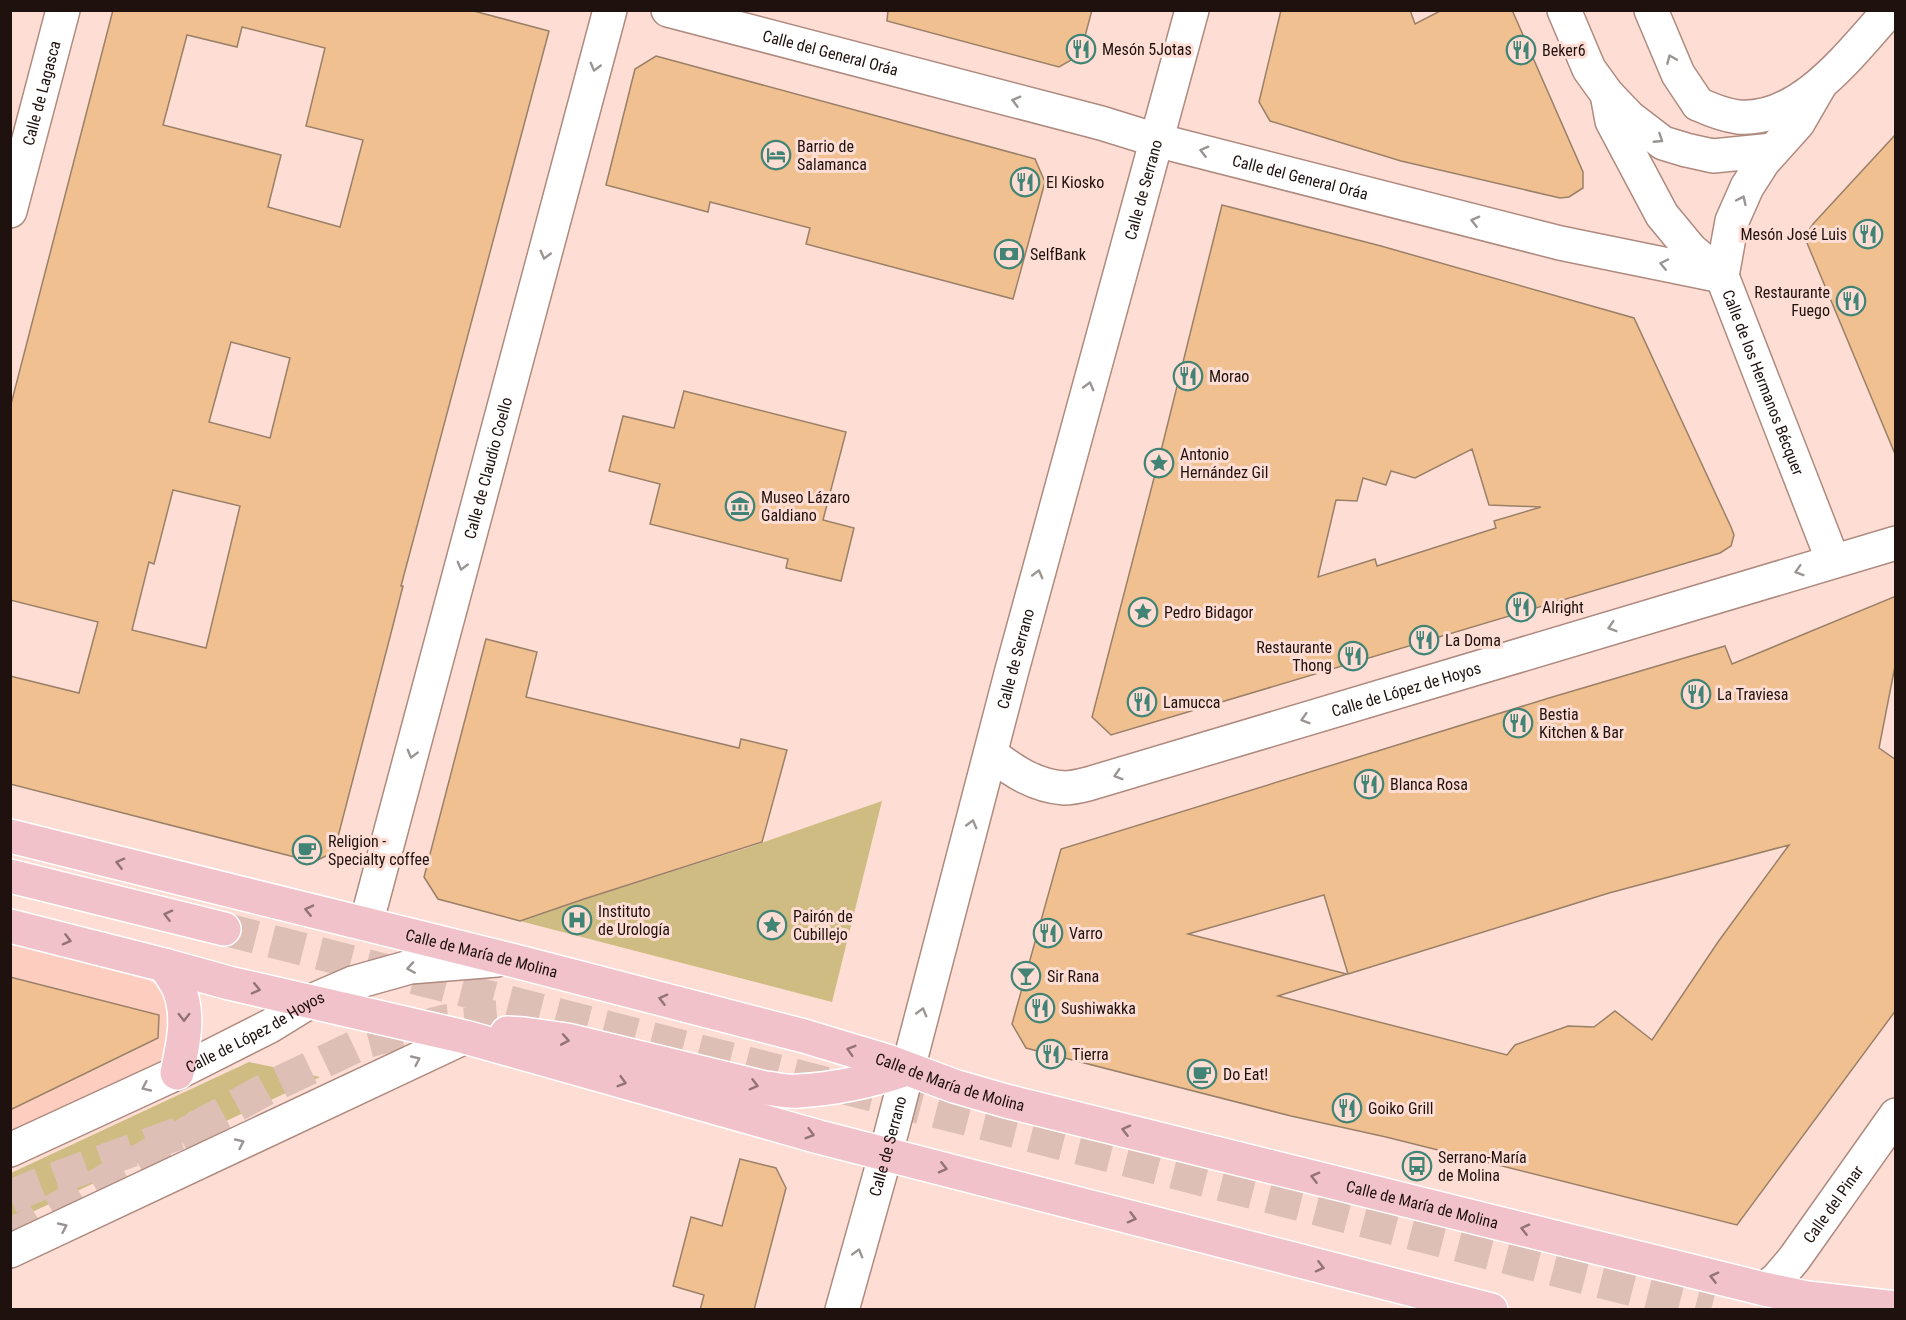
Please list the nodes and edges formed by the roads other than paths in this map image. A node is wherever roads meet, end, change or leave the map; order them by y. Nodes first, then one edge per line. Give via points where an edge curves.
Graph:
1 (63, 10) edge
2 (610, 10) edge
3 (668, 10) edge
4 (1192, 10) edge
5 (1564, 10) edge
6 (1651, 10) edge
7 (1890, 10) edge
8 (1820, 85) junction
9 (1607, 94) junction
10 (1156, 140) junction
11 (1773, 150) junction
12 (10, 211) edge
13 (1722, 276) junction
14 (1896, 543) edge
15 (1833, 561) junction
16 (991, 754) junction
17 (10, 836) edge
18 (10, 876) edge
19 (366, 924) junction
20 (10, 926) edge
21 (224, 929) tunnel mouth
22 (511, 960) junction
23 (164, 964) junction
24 (309, 1002) junction
25 (465, 1037) junction
26 (907, 1069) junction
27 (177, 1073) junction
28 (1896, 1115) edge
29 (10, 1150) edge
30 (886, 1153) junction
31 (10, 1251) edge
32 (1764, 1289) junction
33 (1896, 1308) edge
34 (842, 1310) edge
35 (1491, 1310) edge

1 - 12 street, Calle de Lagasca
2 -> 19 street, Calle de Claudio Coello
10 -> 3 street, Calle del General Oráa
4 - 10 street, Calle de Serrano
5 - 9 street, Calle de los Hermanos Bécquer via 1589,69
8 -> 6 street via 1784,109 1737,117 1715,112 1698,104 1678,74
7 - 8 street
8 - 11 street via 1797,123
9 -> 11 street, Calle de los Hermanos Bécquer via 1629,117 1663,142 1686,150 1713,156
9 - 13 street, Calle de los Hermanos Bécquer via 1612,121 1662,215 1691,250
13 -> 10 street, Calle del General Oráa via 1560,243
16 -> 10 street, Calle de Serrano
13 -> 11 street via 1732,221 1748,187
13 - 15 street, Calle de los Hermanos Bécquer
14 - 15 street, Calle de López de Hoyos
15 -> 16 street, Calle de López de Hoyos via 1088,784 1066,788 1034,780 1017,774
26 -> 16 street, Calle de Serrano
19 -> 17 main road, Calle de María de Molina
21 -> 18 main road
19 - 22 main road, Calle de María de Molina
20 -> 23 main road
22 -> 24 street, Calle de López de Hoyos via 410,967 353,983
26 -> 22 main road, Calle de María de Molina via 804,1036
23 -> 24 main road
23 -> 27 main road via 185,1008
24 - 25 main road
24 - 27 street, Calle de López de Hoyos
25 -> 26 main road via 497,1033 567,1040 765,1088 796,1091 850,1085
25 -> 30 main road
31 -> 25 street
26 - 30 street, Calle de Serrano
32 -> 26 main road, Calle de María de Molina via 1006,1101
27 -> 29 street, Calle de López de Hoyos
28 - 32 street, Calle del Pinar via 1794,1259
34 -> 30 street, Calle de Serrano
30 -> 35 main road
32 - 33 main road, Calle de María de Molina

